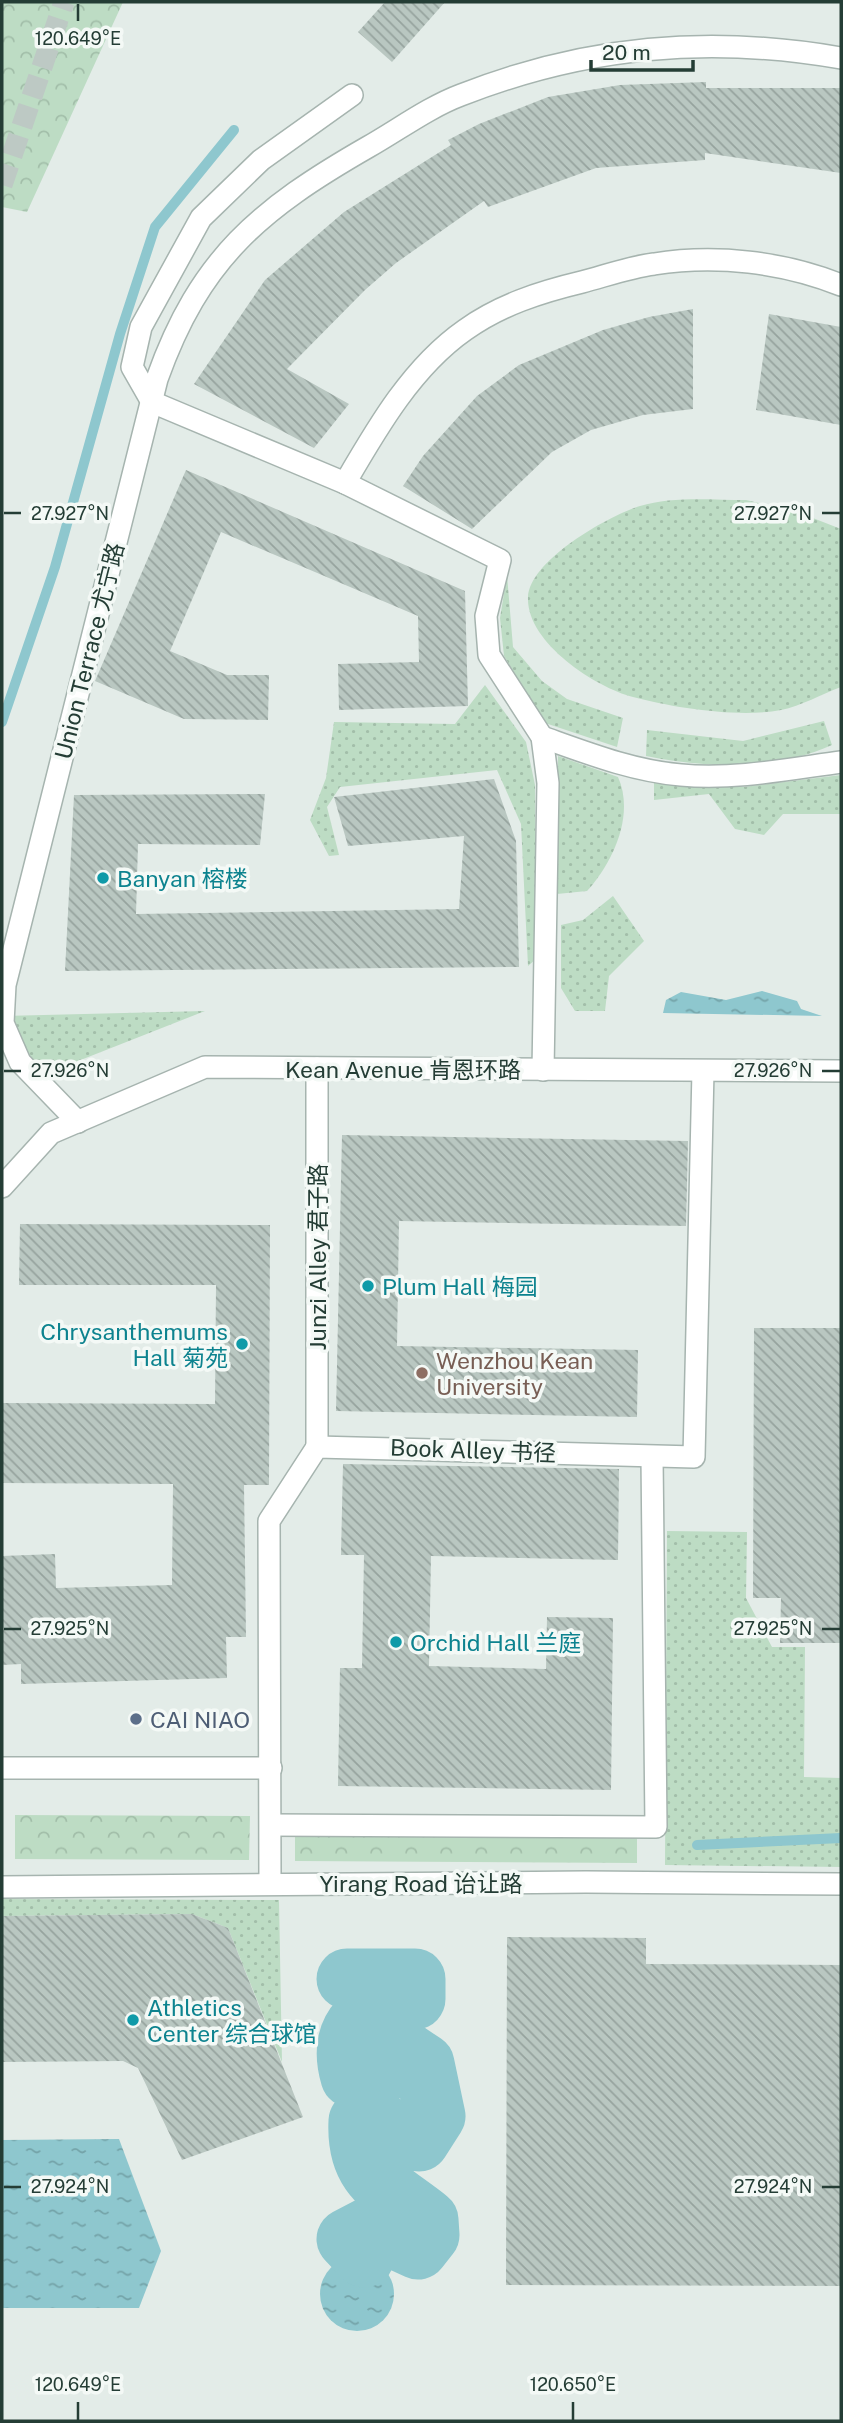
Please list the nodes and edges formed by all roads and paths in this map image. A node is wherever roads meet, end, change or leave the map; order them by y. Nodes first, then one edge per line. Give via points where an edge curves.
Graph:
1 (841, 58) edge
2 (352, 95) dead end
3 (841, 285) edge
4 (152, 402) junction
5 (345, 483) junction
6 (542, 737) junction
7 (841, 762) edge
8 (317, 1068) junction
9 (543, 1070) junction
10 (703, 1071) junction
11 (841, 1071) edge
12 (78, 1122) junction
13 (2, 1187) edge
14 (317, 1447) junction
15 (652, 1457) junction
16 (2, 1768) edge
17 (271, 1768) junction
18 (271, 1825) junction
19 (270, 1884) junction
20 (841, 1884) edge
21 (2, 1887) edge

1 - 4 street, Union Terrace 尤宁路 via 722,46 637,48 564,62 459,95 310,180 249,227 205,278 181,317
2 - 4 street via 261,160 201,218 141,327 132,367
3 - 5 street via 786,266 728,261 654,264 499,308 434,357 382,419
4 - 5 street
4 - 12 street, Union Terrace 尤宁路 via 5,985 3,1023 20,1062
5 - 6 street via 500,560 486,615 489,655
6 - 7 street via 607,760 681,775 765,773
6 - 9 street via 548,783
8 - 9 street, Kean Avenue 肯恩环路
8 - 12 street, Kean Avenue 肯恩环路 via 205,1067
8 - 14 street, Junzi Alley 君子路
9 - 10 street, Kean Avenue 肯恩环路
10 - 11 street, Kean Avenue 肯恩环路
10 - 15 street, Book Alley 书径 via 694,1457
12 - 13 street, Kean Avenue 肯恩环路 via 51,1133
14 - 15 street, Book Alley 书径
14 - 17 street via 269,1521
15 - 18 street via 656,1828
16 - 17 street
17 - 18 street
18 - 19 street
19 - 20 street, Yirang Road 诒让路
19 - 21 street, Yirang Road 诒让路

